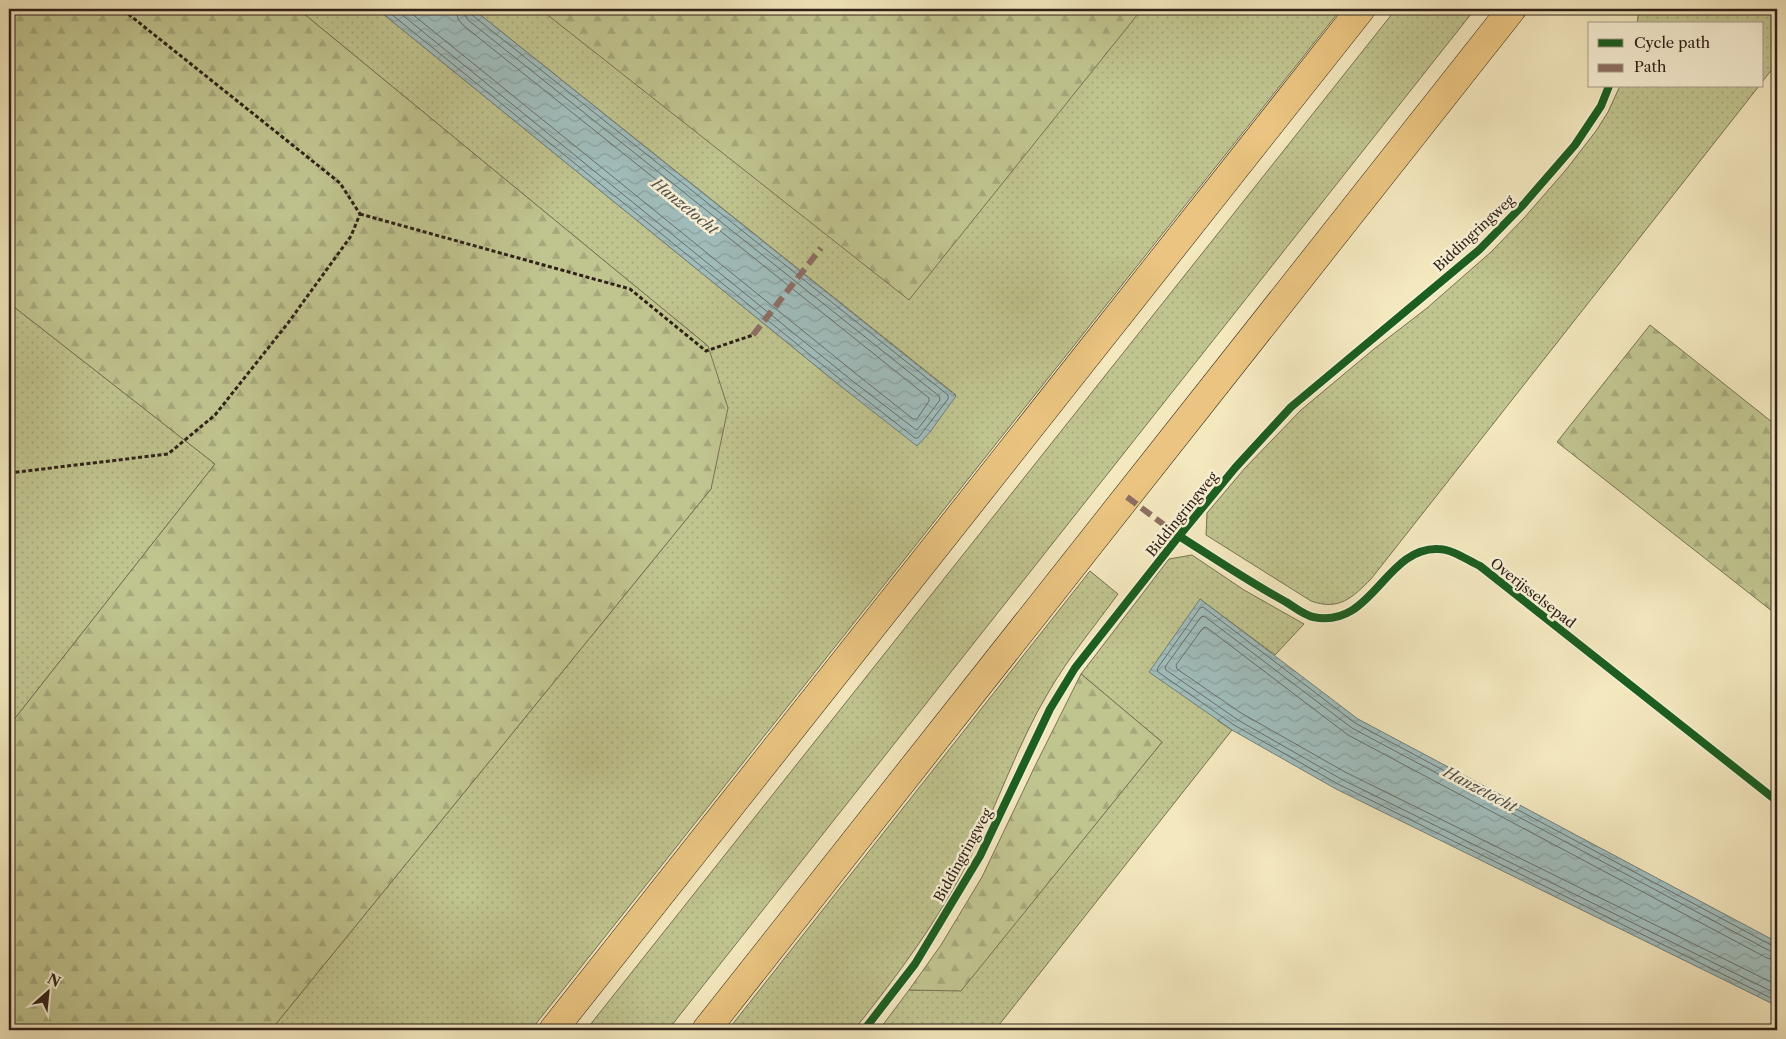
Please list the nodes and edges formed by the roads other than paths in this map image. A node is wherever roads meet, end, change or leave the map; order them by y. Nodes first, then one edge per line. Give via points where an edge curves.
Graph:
1 (1361, 9) edge
2 (1512, 9) edge
3 (553, 1030) edge
4 (706, 1030) edge

1 - 3 main road
2 - 4 main road

